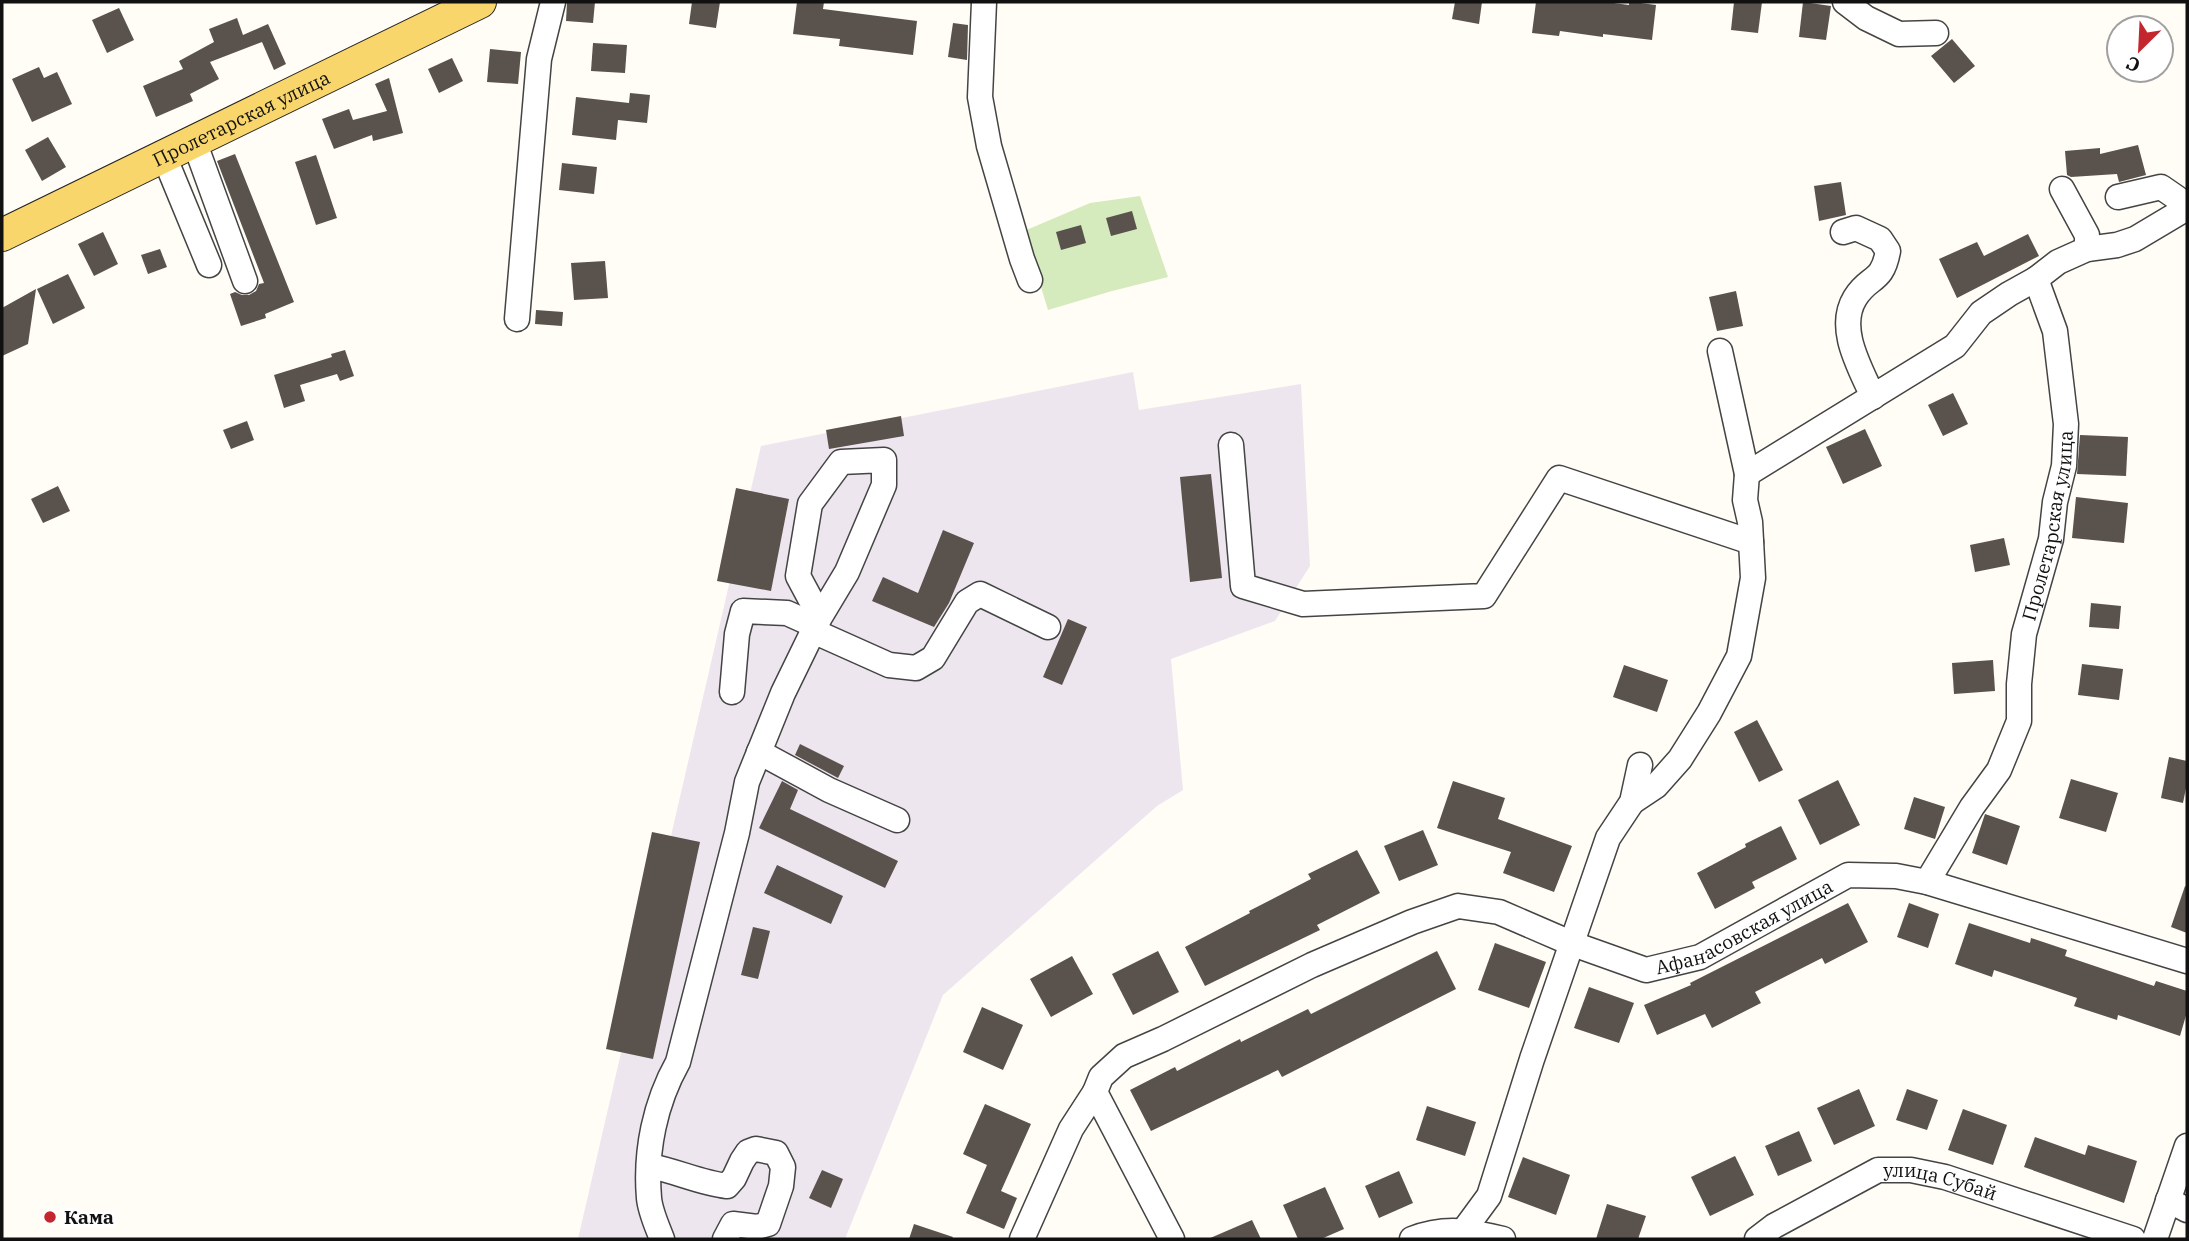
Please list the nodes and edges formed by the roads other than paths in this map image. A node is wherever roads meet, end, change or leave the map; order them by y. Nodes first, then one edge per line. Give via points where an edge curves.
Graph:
1 (480, 2) edge
2 (553, 2) edge
3 (984, 2) edge
4 (1845, 2) edge
5 (1936, 33) dead end
6 (194, 141) junction
7 (164, 156) junction
8 (2062, 189) dead end
9 (2118, 197) dead end
10 (2186, 209) edge
11 (1843, 232) dead end
12 (2, 235) edge
13 (2087, 249) junction
14 (209, 265) dead end
15 (2036, 279) junction
16 (1030, 280) dead end
17 (245, 281) dead end
18 (517, 319) dead end
19 (1720, 351) dead end
20 (1873, 397) junction
21 (1231, 444) dead end
22 (1747, 474) junction
23 (1751, 542) junction
24 (816, 624) junction
25 (1048, 627) dead end
26 (732, 692) dead end
27 (759, 752) junction
28 (1640, 765) dead end
29 (1632, 802) junction
30 (897, 820) dead end
31 (1927, 882) junction
32 (1573, 944) junction
33 (2187, 961) edge
34 (1095, 1092) junction
35 (2187, 1146) edge
36 (650, 1166) junction
37 (2178, 1205) edge
38 (1464, 1230) junction
39 (662, 1239) edge
40 (724, 1239) edge
41 (1022, 1239) edge
42 (1172, 1239) edge
43 (1412, 1239) edge
44 (1503, 1239) edge
45 (1757, 1239) edge
46 (2133, 1239) edge
47 (2155, 1239) edge

1 - 6 main road, Пролетарская улица
2 - 18 street via 539,59
3 - 16 street via 980,97 989,146
4 - 5 street via 1899,34
6 - 7 main road, Пролетарская улица
6 - 17 street
7 - 12 main road, Пролетарская улица
7 - 14 street
8 - 13 street via 2087,235
9 - 10 street via 2161,187
10 - 13 street via 2134,240
11 - 20 street via 1856,228 1880,239 1888,251 1885,270 1855,298 1848,323 1852,348
13 - 15 street
15 - 20 street via 1981,313 1955,346
15 - 31 street, Пролетарская улица via 2055,331 2066,424 2051,539 2024,634 2019,721 1999,770
19 - 22 street
20 - 22 street
21 - 23 street via 1243,586 1303,604 1484,596 1559,478
22 - 23 street via 1745,500
23 - 29 street via 1753,578 1739,656 1680,759 1656,786
24 - 24 street via 847,572 884,485 884,460 841,462 810,504 798,576
24 - 25 street via 889,665 916,668 933,658 967,602 980,594
24 - 26 street via 787,612 743,611
24 - 27 street
27 - 30 street
27 - 36 street via 747,782 678,1062 651,1132
28 - 29 street
29 - 32 street via 1608,838
31 - 32 street, Афанасовская улица via 1848,875 1700,957 1664,968 1646,970
31 - 33 street, Афанасовская улица
32 - 34 street, Афанасовская улица via 1499,912 1458,906 1312,965 1125,1056 1101,1077
32 - 38 street via 1489,1196
34 - 41 street, Афанасовская улица via 1071,1129
34 - 42 street
35 - 37 street
36 - 39 street via 649,1199
36 - 40 street via 727,1186 748,1152 776,1153 783,1167 781,1186 768,1224 733,1224
37 - 47 street
38 - 43 street via 1426,1233
38 - 44 street
45 - 46 street, улица Субай via 1878,1170 1945,1177

